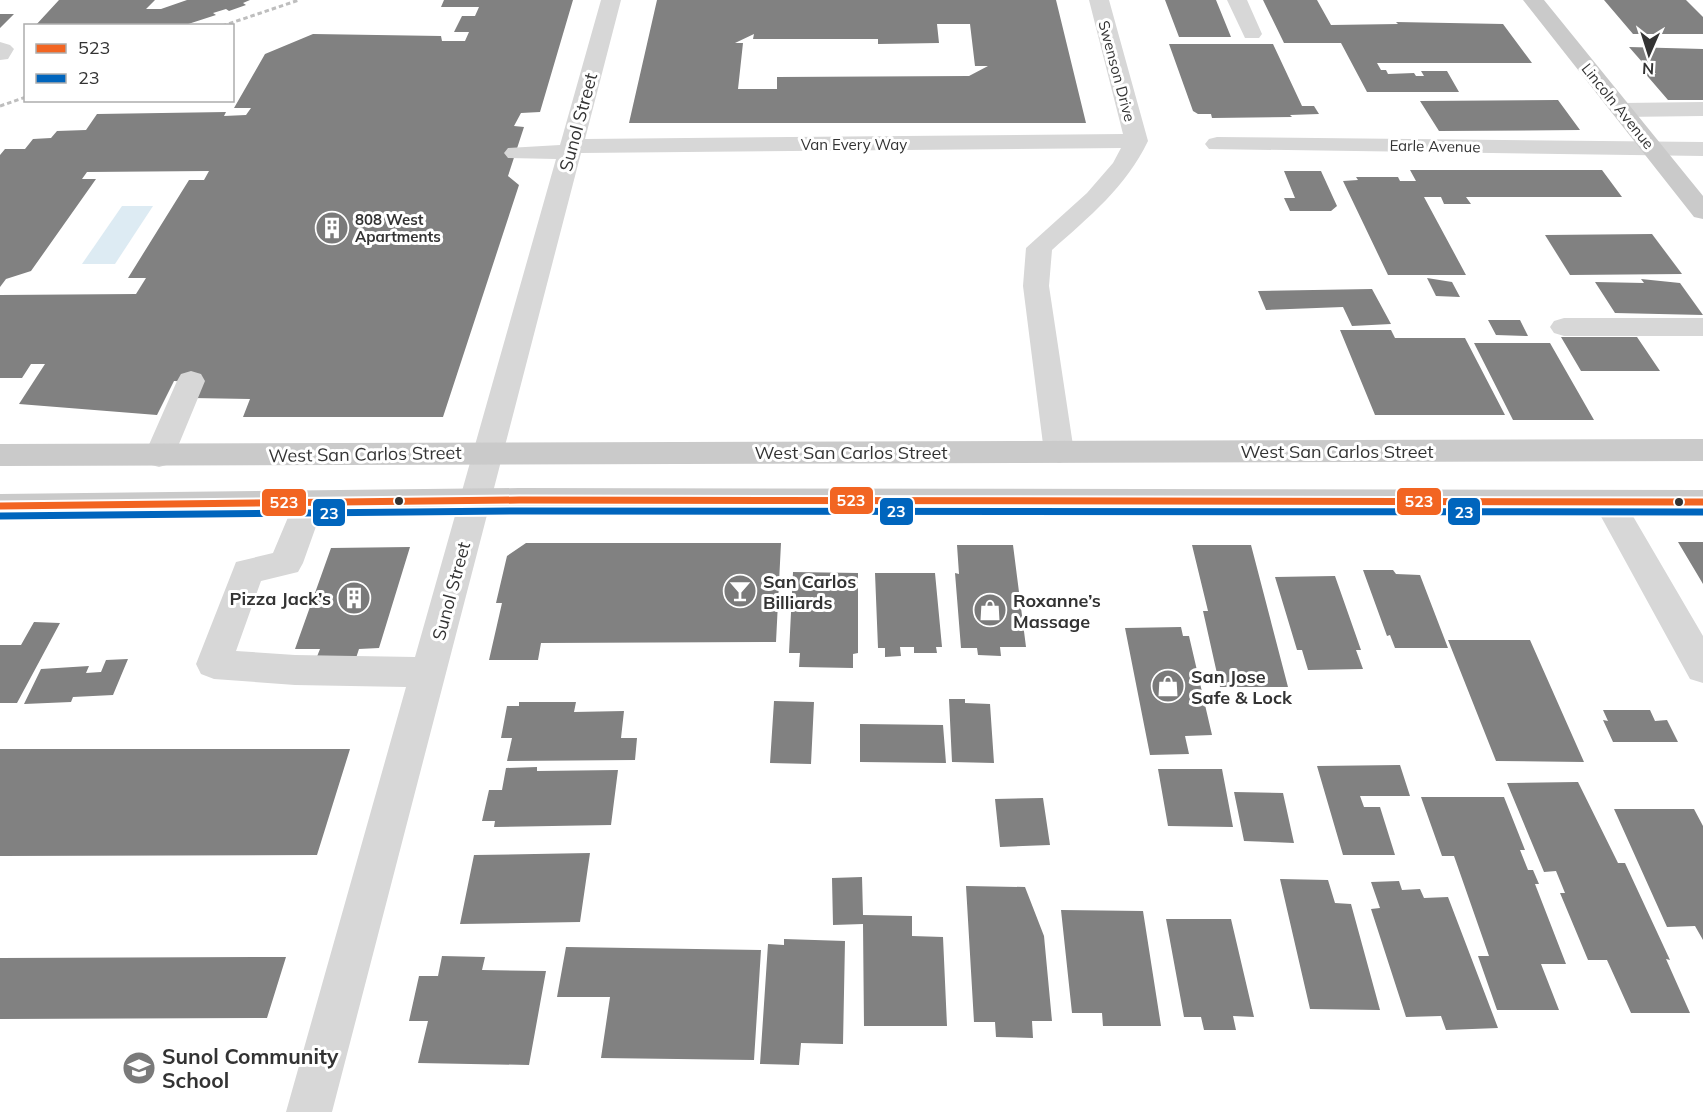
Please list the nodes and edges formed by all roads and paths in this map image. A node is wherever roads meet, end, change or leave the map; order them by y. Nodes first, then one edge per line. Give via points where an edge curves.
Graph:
1 (611, 0) edge
2 (1099, 0) edge
3 (1237, 0) edge
4 (1533, 0) edge
5 (1252, 34) dead end
6 (0, 48) edge
7 (0, 54) edge
8 (1703, 109) edge
9 (1622, 110) junction
10 (1136, 141) junction
11 (1217, 144) dead end
12 (571, 149) junction
13 (1653, 149) junction
14 (1703, 149) edge
15 (516, 153) dead end
16 (1703, 212) edge
17 (1564, 327) dead end
18 (1703, 327) edge
19 (191, 381) dead end
20 (1703, 450) edge
21 (1059, 452) junction
22 (489, 453) junction
23 (0, 455) edge
24 (159, 456) junction
25 (475, 501) junction
26 (1609, 502) junction
27 (1703, 502) edge
28 (308, 504) junction
29 (0, 506) edge
30 (1703, 668) edge
31 (429, 672) junction
32 (309, 1112) edge

1 - 12 street, Sunol Street
2 - 10 street, Swenson Drive
3 - 5 street
4 - 9 main road, Lincoln Avenue
6 - 7 street
8 - 9 street
9 - 13 main road, Lincoln Avenue
10 - 12 street, Van Every Way via 725,134
10 - 21 street via 1124,166 1096,198 1039,248 1036,286
11 - 13 street, Earle Avenue
12 - 15 street, Van Every Way
12 - 22 street, Sunol Street
13 - 14 street, Earle Avenue
13 - 16 main road, Lincoln Avenue
17 - 18 street
19 - 24 street
20 - 21 main road, West San Carlos Street
21 - 22 main road, West San Carlos Street
22 - 24 main road, West San Carlos Street
22 - 25 street, Sunol Street
23 - 24 main road, West San Carlos Street
25 - 26 main road
25 - 28 main road
25 - 31 street, Sunol Street
26 - 27 main road
26 - 30 street
28 - 29 main road
28 - 31 street via 286,563 248,571 214,664
31 - 32 street, Sunol Street

